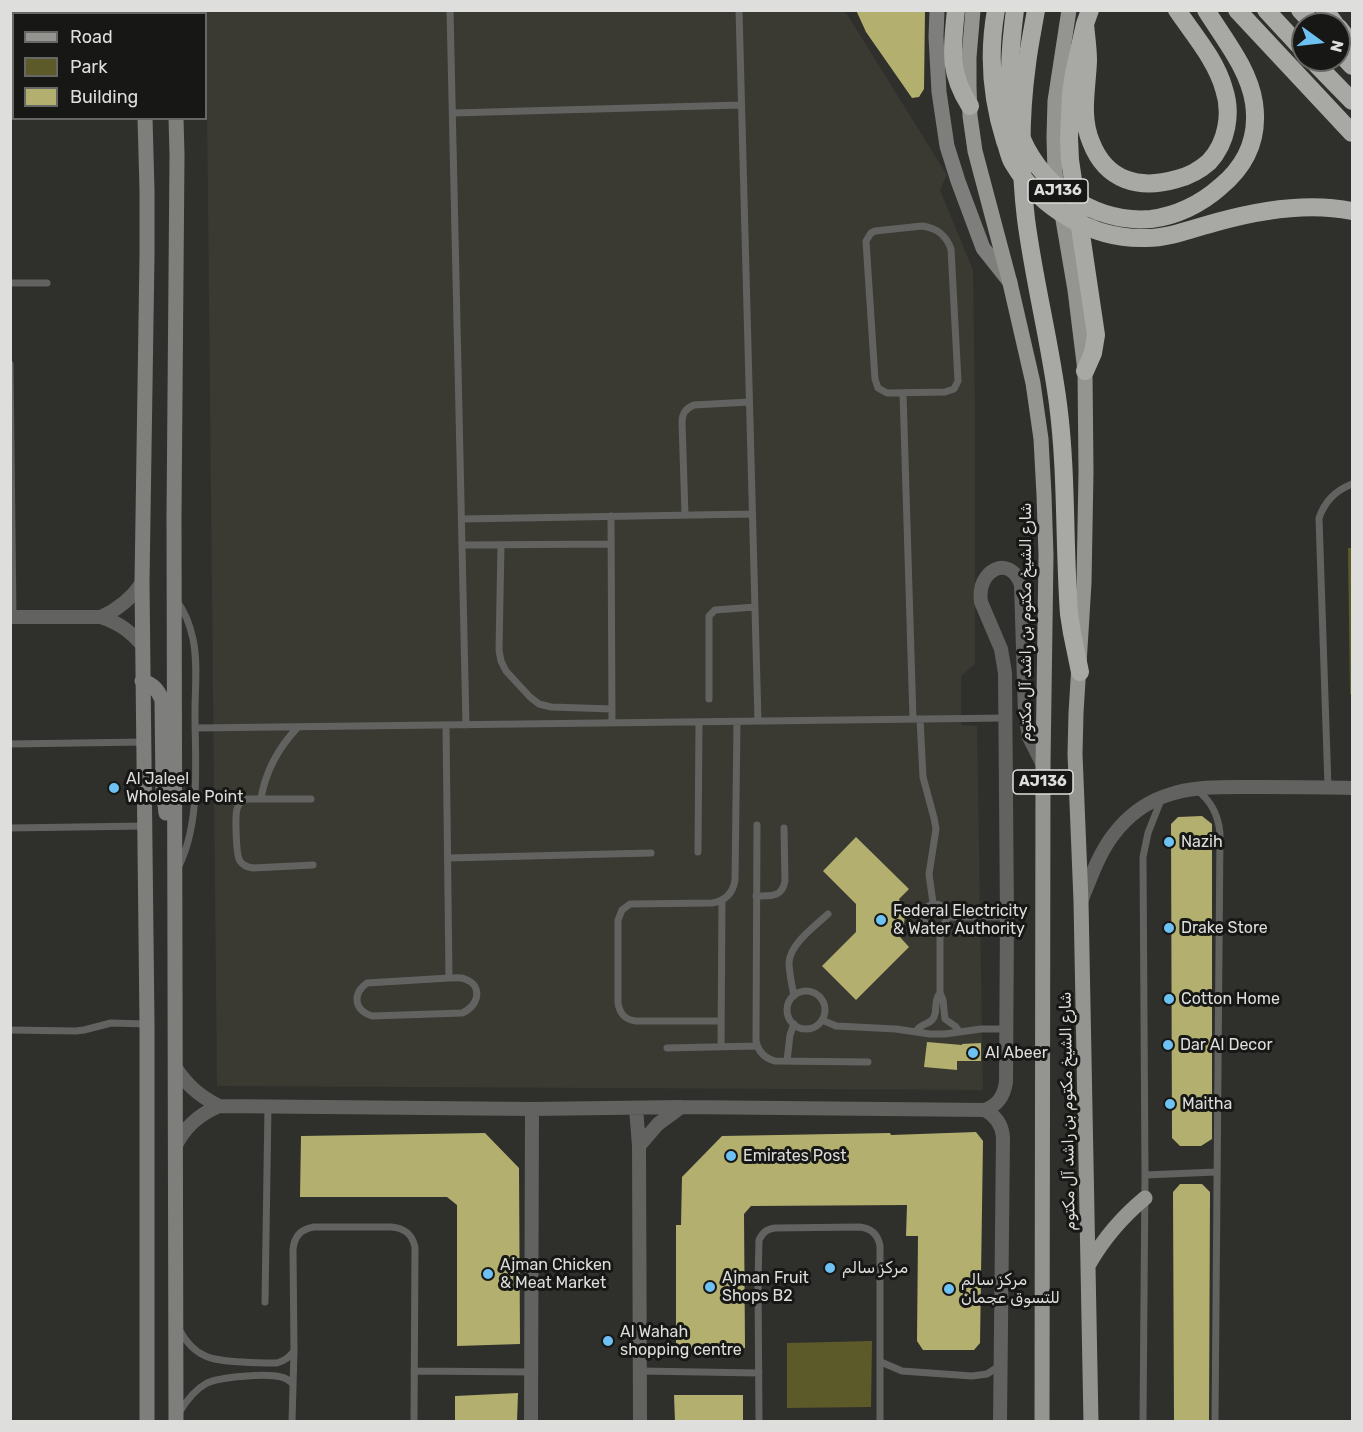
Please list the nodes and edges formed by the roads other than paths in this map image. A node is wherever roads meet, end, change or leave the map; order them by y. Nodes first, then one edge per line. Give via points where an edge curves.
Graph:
1 (450, 10) edge
2 (739, 10) edge
3 (937, 10) edge
4 (956, 10) edge
5 (973, 10) edge
6 (996, 10) edge
7 (1015, 10) edge
8 (1036, 10) edge
9 (1069, 10) edge
10 (1177, 10) edge
11 (1206, 10) edge
12 (1237, 10) edge
13 (1266, 10) edge
14 (1087, 17) edge
15 (1291, 37) edge
16 (1324, 72) edge
17 (1353, 101) edge
18 (741, 105) junction
19 (970, 106) junction
20 (453, 113) junction
21 (145, 120) edge
22 (176, 120) edge
23 (1353, 133) edge
24 (1353, 211) edge
25 (10, 283) edge
26 (46, 283) dead end
27 (1010, 283) junction
28 (10, 364) edge
29 (1085, 370) junction
30 (903, 393) junction
31 (749, 402) junction
32 (1353, 484) edge
33 (752, 514) junction
34 (685, 515) junction
35 (611, 516) junction
36 (462, 519) junction
37 (611, 544) junction
38 (462, 545) junction
39 (501, 545) junction
40 (142, 583) junction
41 (174, 596) junction
42 (755, 607) junction
43 (12, 617) edge
44 (101, 617) junction
45 (142, 645) junction
46 (1080, 672) junction
47 (142, 681) junction
48 (710, 699) dead end
49 (612, 709) junction
50 (1005, 718) junction
51 (916, 719) junction
52 (699, 722) junction
53 (737, 722) junction
54 (758, 722) junction
55 (612, 723) junction
56 (446, 725) junction
57 (466, 725) junction
58 (298, 727) junction
59 (195, 728) junction
60 (143, 742) junction
61 (10, 744) edge
62 (1043, 765) junction
63 (1328, 788) junction
64 (1353, 788) edge
65 (1196, 789) junction
66 (1163, 797) junction
67 (261, 798) junction
68 (311, 799) dead end
69 (757, 825) dead end
70 (145, 826) junction
71 (10, 828) edge
72 (784, 828) dead end
73 (174, 838) junction
74 (698, 852) dead end
75 (651, 853) dead end
76 (448, 858) junction
77 (313, 865) dead end
78 (174, 876) junction
79 (756, 896) junction
80 (722, 900) junction
81 (1081, 901) junction
82 (933, 903) junction
83 (828, 914) dead end
84 (1007, 916) junction
85 (948, 917) junction
86 (940, 927) junction
87 (449, 978) junction
88 (940, 993) junction
89 (794, 996) junction
90 (822, 1020) junction
91 (721, 1021) junction
92 (147, 1024) junction
93 (794, 1024) junction
94 (1006, 1029) junction
95 (10, 1030) edge
96 (959, 1031) junction
97 (916, 1032) junction
98 (757, 1046) junction
99 (721, 1047) junction
100 (667, 1048) dead end
101 (787, 1061) junction
102 (868, 1062) dead end
103 (175, 1067) junction
104 (219, 1106) junction
105 (268, 1106) junction
106 (681, 1107) junction
107 (636, 1108) junction
108 (532, 1109) junction
109 (985, 1110) junction
110 (639, 1146) junction
111 (175, 1147) junction
112 (1216, 1172) junction
113 (1146, 1175) junction
114 (1145, 1198) junction
115 (1089, 1264) junction
116 (265, 1302) dead end
117 (176, 1320) junction
118 (294, 1351) junction
119 (880, 1362) junction
120 (1001, 1365) junction
121 (414, 1371) junction
122 (640, 1371) junction
123 (531, 1372) junction
124 (759, 1373) junction
125 (293, 1384) junction
126 (176, 1420) edge
127 (147, 1422) edge
128 (292, 1422) edge
129 (414, 1422) edge
130 (531, 1422) edge
131 (640, 1422) edge
132 (759, 1422) edge
133 (880, 1422) edge
134 (1000, 1422) edge
135 (1042, 1422) edge
136 (1091, 1422) edge
137 (1143, 1422) edge
138 (1215, 1422) edge

1 - 20 lane
2 - 18 lane
3 - 27 main road via 939,92 947,146 983,248
4 - 19 highway via 954,71
5 - 19 main road, شارع الشيخ مكتوم بن راشد آل مكتوم / AJ136
6 - 24 highway, bridge via 994,93 1012,161 1030,188 1073,220 1102,234 1147,238 1271,210
7 - 11 highway, bridge via 1012,100 1018,129 1030,156 1065,195 1119,217 1152,219 1178,213 1205,199 1238,171 1250,148 1255,116 1252,92 1236,57
8 - 46 highway via 1023,104 1023,181 1058,404 1069,614
9 - 29 main road, شارع الشيخ مكتوم بن راشد آل مكتوم / AJ136 via 1055,101 1055,172
10 - 14 highway via 1203,47 1225,89 1227,122 1221,143 1208,162 1185,177 1161,183 1125,180 1108,168 1094,150 1084,103
12 - 23 highway
13 - 15 highway
14 - 29 highway via 1071,94 1069,138 1096,335
16 - 17 highway
18 - 20 lane
18 - 31 lane
19 - 27 main road, شارع الشيخ مكتوم بن راشد آل مكتوم / AJ136 via 975,151
20 - 36 lane
21 - 40 main road
22 - 41 main road
25 - 26 lane
27 - 62 main road, شارع الشيخ مكتوم بن راشد آل مكتوم / AJ136 via 1033,383 1041,439 1046,555
28 - 43 lane
29 - 46 main road, شارع الشيخ مكتوم بن راشد آل مكتوم / AJ136 via 1085,554
30 - 30 lane via 950,391 958,381 951,249 941,233 922,226 880,229 866,241 875,379 882,391
30 - 51 lane
31 - 33 lane
31 - 34 lane via 694,405 684,413
32 - 63 lane via 1330,498 1319,518
33 - 34 lane
33 - 42 lane
34 - 35 lane
35 - 36 lane
35 - 37 lane
36 - 38 lane
37 - 39 lane
37 - 49 lane
38 - 39 lane
38 - 57 lane
39 - 49 lane via 499,650 506,671 534,701 545,706
40 - 44 street via 124,604
40 - 45 main road
41 - 59 lane via 193,637
41 - 73 main road
42 - 48 lane via 715,610 709,616
42 - 54 lane
43 - 44 street
44 - 45 street via 124,627
45 - 47 main road
46 - 81 main road, شارع الشيخ مكتوم بن راشد آل مكتوم / AJ136 via 1075,754
47 - 60 main road
47 - 73 main road via 153,686 162,700 164,801
49 - 55 lane
50 - 51 lane
50 - 62 street via 1004,657 980,594 984,578 1002,568 1015,573 1021,585 1025,713 1029,737
50 - 84 street
51 - 54 lane
51 - 82 lane via 923,777 936,829 929,874
52 - 53 lane
52 - 55 lane
52 - 74 lane
53 - 54 lane
53 - 80 lane via 735,880 730,894
55 - 57 lane
56 - 57 lane
56 - 58 lane
56 - 76 lane
58 - 59 lane
58 - 67 lane via 273,759
59 - 78 lane via 193,816 187,847
60 - 61 lane
60 - 70 main road
62 - 135 main road, شارع الشيخ مكتوم بن راشد آل مكتوم / AJ136
63 - 64 street
63 - 65 street
65 - 66 street
65 - 112 lane via 1210,804 1220,833
66 - 81 street via 1144,806 1113,834
66 - 113 lane via 1143,857
67 - 68 lane
67 - 77 lane via 246,799 237,809 237,854 241,862 248,867
69 - 79 lane
70 - 71 lane
70 - 92 main road
72 - 79 lane via 783,890 776,895
73 - 78 main road
75 - 76 lane
76 - 87 lane
78 - 103 main road
79 - 98 lane
80 - 91 lane
80 - 91 lane via 630,904 618,920 618,1007 623,1015 636,1021
81 - 115 main road, شارع الشيخ مكتوم بن راشد آل مكتوم / AJ136
82 - 85 lane via 942,905
82 - 86 lane via 925,909 923,919 930,927
83 - 89 lane via 797,943 791,955
84 - 85 lane
84 - 94 street
85 - 86 lane
86 - 88 lane
87 - 87 lane via 367,983 357,1002 365,1014 372,1016 468,1011 476,1002 475,989 467,980
88 - 96 lane via 945,1018
88 - 97 lane via 933,1018
89 - 90 lane via 806,992 818,996 824,1007
89 - 93 lane via 788,1007
90 - 93 lane via 806,1029
90 - 97 lane via 836,1026
91 - 99 lane
92 - 95 lane via 111,1023 76,1031
92 - 127 main road
93 - 101 lane
94 - 96 lane
94 - 109 street via 1005,1089 998,1102
96 - 97 lane
98 - 99 lane
98 - 101 lane via 769,1059
99 - 100 lane
101 - 102 lane
103 - 104 street via 193,1090
103 - 111 main road
104 - 105 street
104 - 111 street via 200,1115
105 - 108 street
105 - 116 lane
106 - 107 street
106 - 109 street
106 - 110 street via 658,1124
107 - 108 street
107 - 110 street
108 - 123 street
109 - 120 street via 996,1118 1003,1137
110 - 122 street
111 - 117 main road
112 - 113 lane
112 - 138 lane
113 - 114 lane
114 - 115 main road via 1113,1228
114 - 137 lane
115 - 136 main road, شارع الشيخ مكتوم بن راشد آل مكتوم / AJ136
117 - 118 lane via 186,1341 214,1360 277,1363
117 - 126 main road
118 - 121 lane via 296,1236 314,1227 398,1227 410,1234 415,1247
118 - 125 lane
119 - 120 lane via 902,1371 972,1376 987,1374
119 - 124 lane via 880,1246 876,1234 859,1227 775,1228 765,1231 759,1240
119 - 133 lane
120 - 134 street
121 - 123 lane
121 - 129 lane
122 - 124 lane
122 - 131 street
123 - 130 street
124 - 132 lane
125 - 126 lane via 276,1376 217,1379 189,1398
125 - 128 lane

